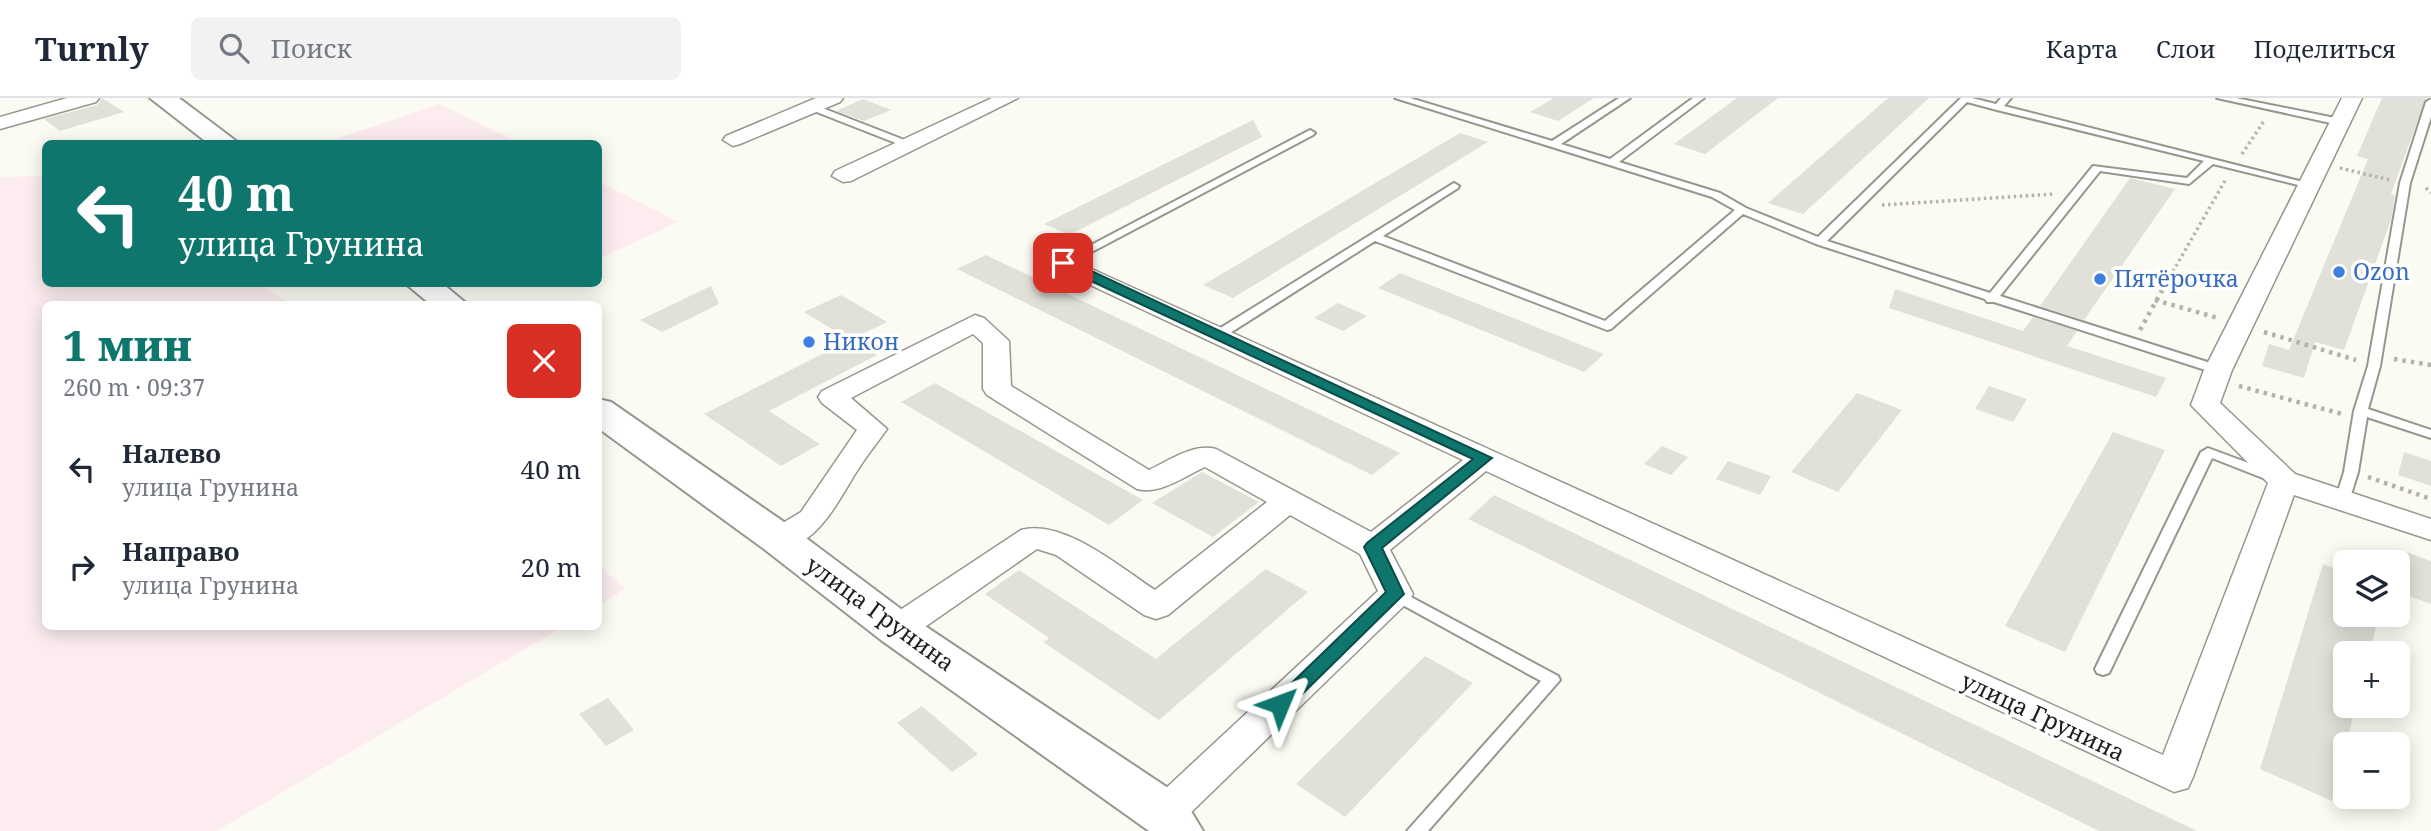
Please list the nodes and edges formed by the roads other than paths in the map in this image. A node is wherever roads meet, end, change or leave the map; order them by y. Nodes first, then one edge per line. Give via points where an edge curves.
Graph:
1 (89, 98) edge
2 (163, 98) edge
3 (833, 98) edge
4 (1009, 98) edge
5 (1625, 98) edge
6 (1699, 98) edge
7 (1964, 98) edge
8 (2007, 98) edge
9 (2222, 98) edge
10 (2352, 98) edge
11 (1405, 99) edge
12 (2431, 102) edge
13 (812, 107) junction
14 (1998, 107) junction
15 (0, 122) edge
16 (2340, 122) junction
17 (1310, 133) dead end
18 (221, 140) edge
19 (733, 140) dead end
20 (909, 145) junction
21 (1553, 145) junction
22 (2211, 160) junction
23 (1611, 163) junction
24 (843, 176) dead end
25 (2310, 185) junction
26 (1454, 186) dead end
27 (1742, 210) junction
28 (1373, 236) junction
29 (1821, 243) junction
30 (1063, 263) joint
31 (426, 287) edge
32 (1991, 299) junction
33 (447, 301) edge
34 (1218, 335) junction
35 (2216, 374) junction
36 (602, 413) edge
37 (2360, 415) junction
38 (2431, 434) edge
39 (1484, 458) junction
40 (2284, 481) junction
41 (2346, 486) junction
42 (1288, 501) junction
43 (2431, 530) edge
44 (779, 539) junction
45 (1373, 547) junction
46 (1395, 594) junction
47 (897, 629) junction
48 (2103, 669) dead end
49 (1171, 822) edge
50 (1416, 831) edge

1 - 15 street
2 - 18 street
3 - 13 street
4 - 20 street
5 - 21 lane
6 - 23 lane
7 - 14 lane
7 - 29 lane
8 - 14 lane
9 - 16 lane
10 - 16 street
11 - 21 lane
12 - 37 lane via 2405,183 2374,366
13 - 19 street
13 - 20 lane
14 - 22 lane
16 - 25 street
17 - 30 lane
20 - 24 street
21 - 23 lane
22 - 25 lane
22 - 32 lane via 2189,181 2097,168
23 - 27 lane via 1716,195
25 - 35 street
26 - 28 lane
27 - 28 lane via 1607,326
27 - 29 lane
28 - 34 lane
29 - 32 lane
30 - 34 street, улица Грунина
31 - 33 street
32 - 35 lane
34 - 39 street, улица Грунина
35 - 40 street via 2205,405
36 - 44 street, улица Грунина
37 - 38 lane
37 - 41 lane
39 - 40 street, улица Грунина via 2174,778
39 - 45 street
40 - 41 street
40 - 48 lane via 2208,452
41 - 43 street
42 - 44 street via 1206,455 1149,482 998,389 996,341 975,323 832,397 873,429 812,519
42 - 45 street
42 - 47 street via 1156,607 1067,547 1032,537
44 - 47 street, улица Грунина
45 - 46 street
46 - 49 street, улица Грунина
46 - 50 lane via 1552,680
47 - 49 street, улица Грунина

